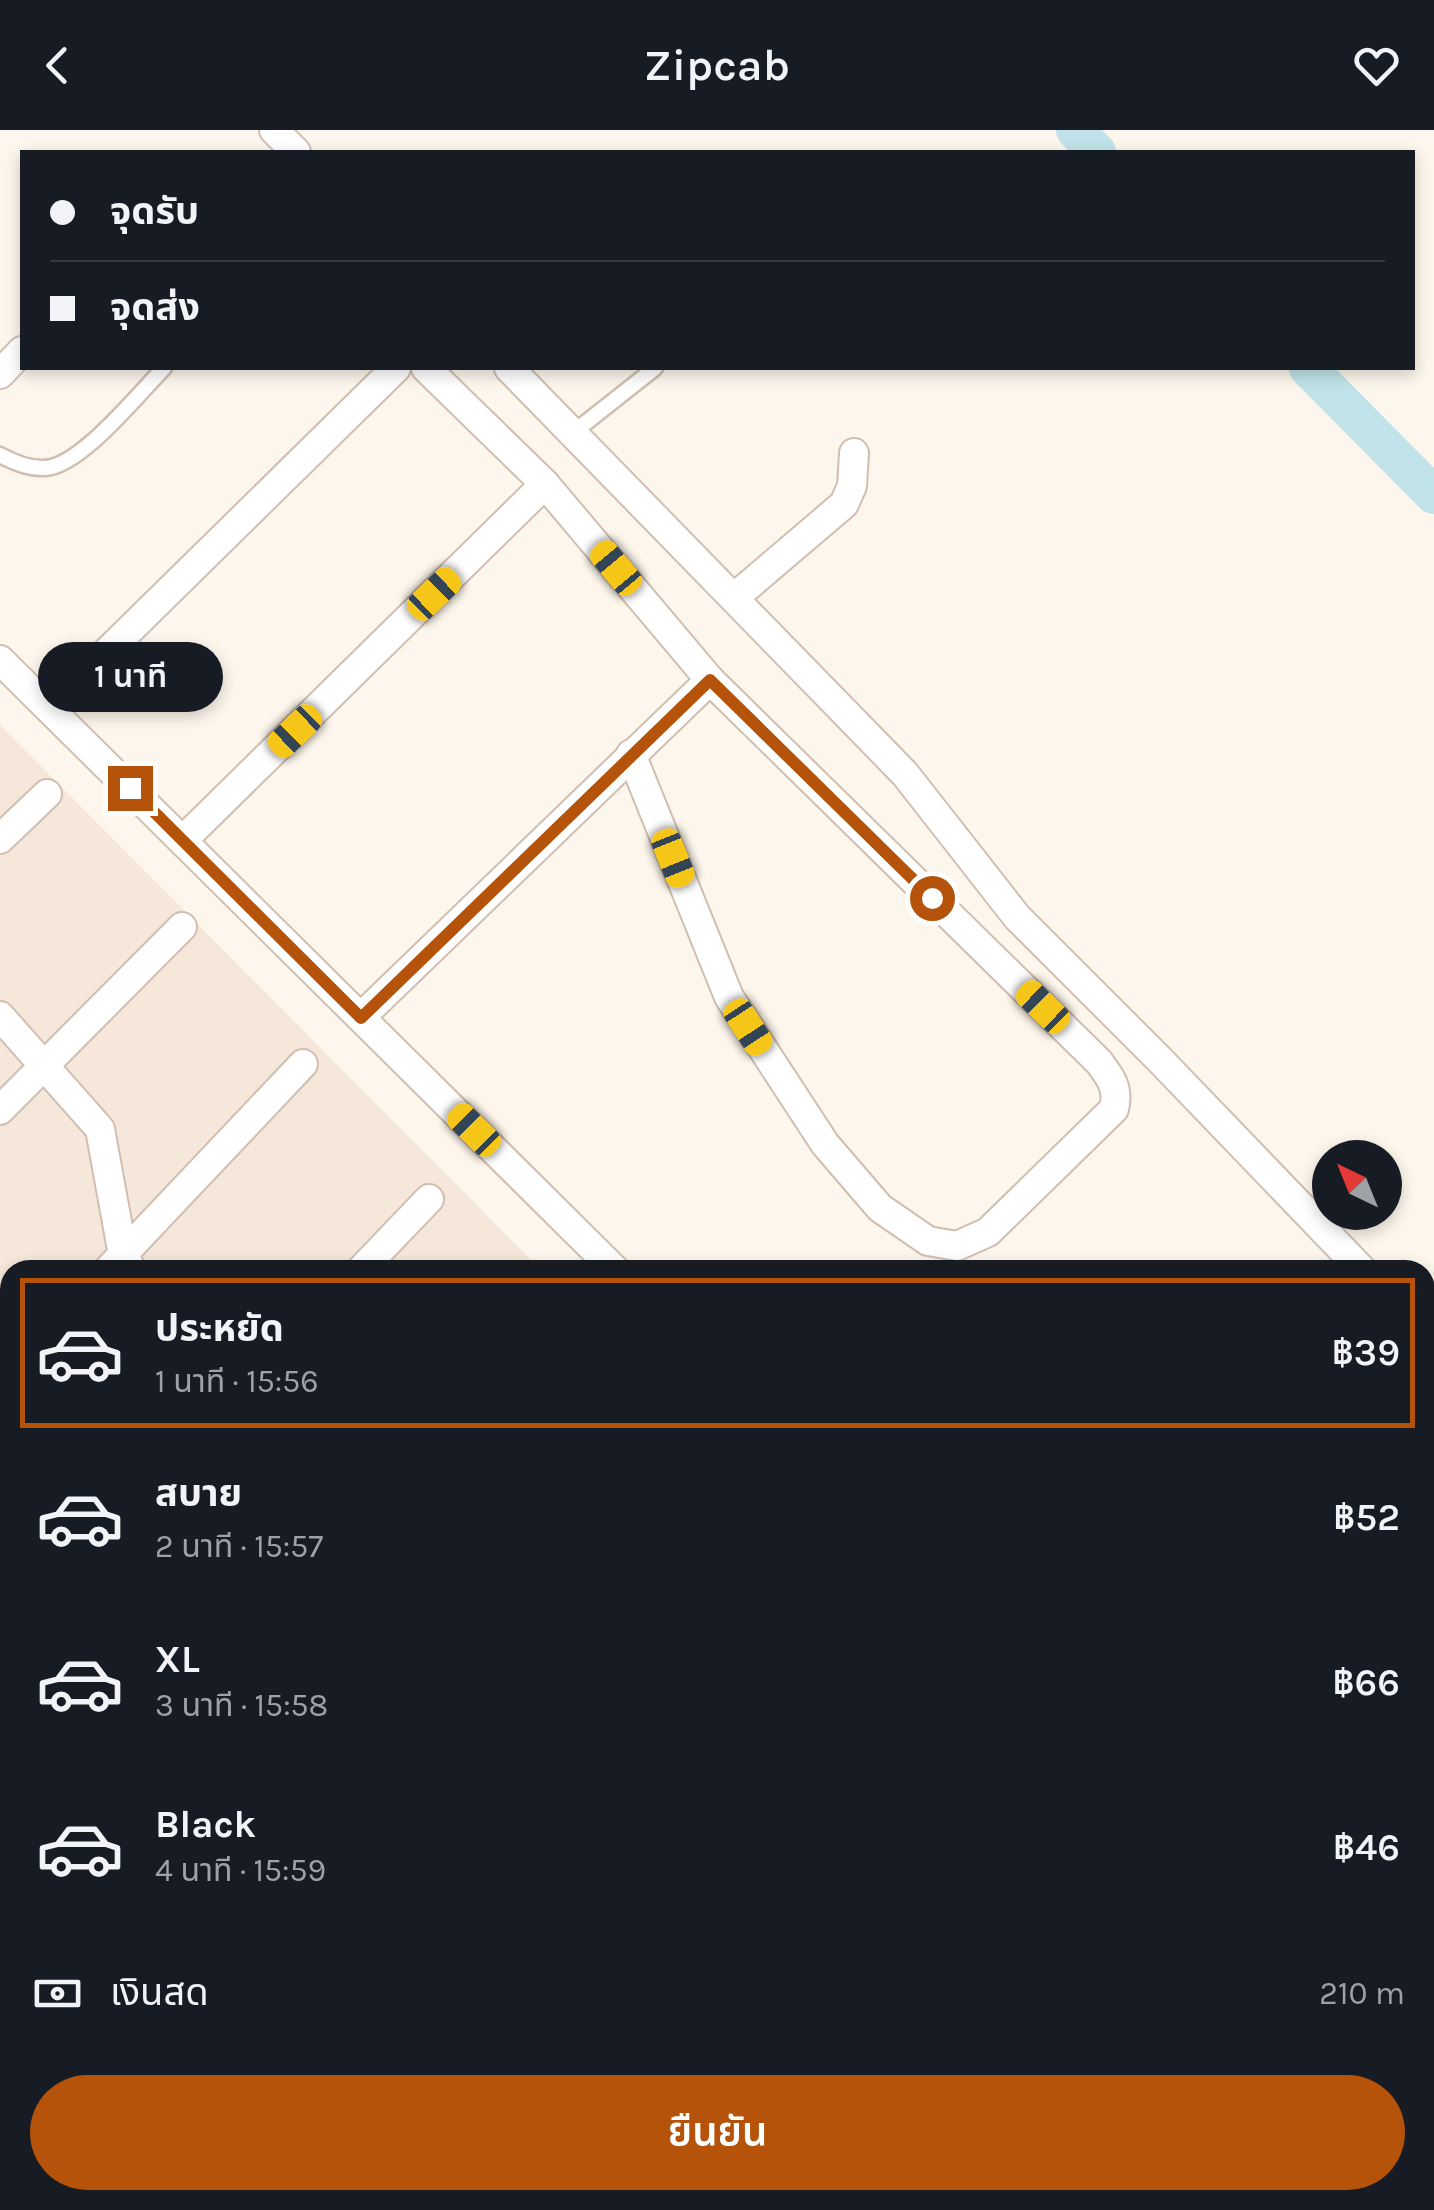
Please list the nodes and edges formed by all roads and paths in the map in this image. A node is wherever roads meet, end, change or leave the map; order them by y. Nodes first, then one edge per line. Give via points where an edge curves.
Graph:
1 (274, 130) edge
2 (294, 150) edge
3 (20, 354) edge
4 (162, 370) edge
5 (394, 370) edge
6 (428, 370) edge
7 (511, 370) edge
8 (652, 370) edge
9 (0, 374) edge
10 (574, 432) junction
11 (0, 454) edge
12 (854, 454) dead end
13 (545, 484) junction
14 (736, 597) junction
15 (0, 660) edge
16 (710, 680) junction
17 (50, 708) junction
18 (631, 754) junction
19 (47, 794) dead end
20 (0, 839) edge
21 (184, 840) junction
22 (182, 927) dead end
23 (0, 1016) edge
24 (361, 1018) junction
25 (44, 1064) junction
26 (303, 1064) dead end
27 (0, 1110) edge
28 (429, 1199) dead end
29 (120, 1260) edge
30 (126, 1260) edge
31 (371, 1260) edge
32 (605, 1260) edge
33 (1352, 1260) edge

1 - 2 street
3 - 9 street
4 - 11 lane via 72,459 46,468
5 - 17 street
6 - 13 street
7 - 10 street
8 - 10 lane
10 - 14 street
12 - 14 street via 844,504
13 - 16 street
13 - 21 street
14 - 33 street via 904,774 1016,917
15 - 17 street
16 - 18 street
16 - 18 street via 1113,1081 1114,1109 988,1232 958,1246 928,1242 880,1208 825,1144 729,997
17 - 21 street
18 - 24 street
19 - 20 street
21 - 24 street
22 - 25 street
23 - 25 street
24 - 32 street
25 - 27 street
25 - 29 street via 100,1130
26 - 30 street
28 - 31 street

